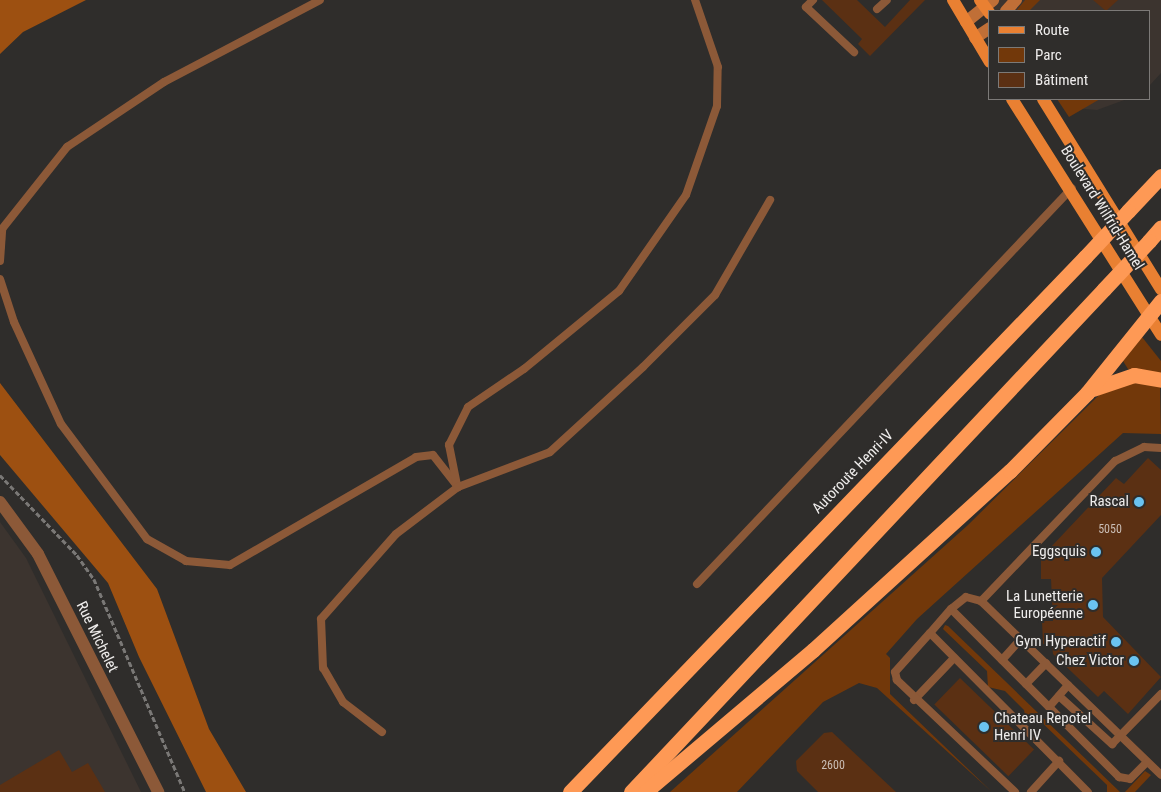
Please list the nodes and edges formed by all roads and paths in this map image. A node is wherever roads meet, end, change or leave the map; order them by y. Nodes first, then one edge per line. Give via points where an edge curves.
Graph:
1 (320, 0) edge
2 (695, 0) edge
3 (813, 0) edge
4 (887, 0) edge
5 (953, 0) edge
6 (1016, 0) edge
7 (987, 6) edge
8 (877, 10) dead end
9 (1007, 10) edge
10 (966, 22) junction
11 (988, 29) edge
12 (975, 38) junction
13 (854, 52) dead end
14 (988, 59) edge
15 (1013, 100) edge
16 (1044, 100) edge
17 (1161, 176) edge
18 (1072, 188) junction
19 (770, 200) dead end
20 (1161, 227) edge
21 (0, 261) edge
22 (0, 279) edge
23 (1161, 289) edge
24 (1161, 301) edge
25 (1148, 316) junction
26 (1161, 335) edge
27 (1161, 380) edge
28 (1087, 392) junction
29 (1161, 448) edge
30 (0, 475) edge
31 (458, 487) junction
32 (0, 502) edge
33 (697, 584) dead end
34 (981, 600) junction
35 (951, 609) junction
36 (930, 633) junction
37 (1022, 639) junction
38 (954, 658) junction
39 (1002, 660) junction
40 (1046, 662) junction
41 (1026, 684) junction
42 (1068, 685) junction
43 (1161, 694) edge
44 (1059, 696) junction
45 (914, 700) junction
46 (1049, 707) junction
47 (382, 732) dead end
48 (1121, 736) junction
49 (1059, 761) junction
50 (1147, 762) junction
51 (1161, 775) edge
52 (158, 792) edge
53 (185, 792) edge
54 (570, 792) edge
55 (631, 792) edge
56 (645, 792) edge
57 (1015, 792) edge
58 (1031, 792) edge
59 (1088, 792) edge

1 - 21 lane via 164,82 67,146 2,229
2 - 31 lane via 718,67 718,106 686,195 619,291 524,369 468,407 449,445
3 - 13 lane via 806,7
4 - 8 lane
5 - 10 main road
6 - 9 main road
7 - 10 main road
10 - 12 main road
11 - 12 main road
12 - 14 main road
15 - 18 main road, Boulevard Wilfrid-Hamel
16 - 23 main road, Boulevard Wilfrid-Hamel
17 - 54 highway, Autoroute Henri-IV, bridge
18 - 25 main road, Boulevard Wilfrid-Hamel
18 - 33 lane
19 - 31 lane via 715,295 636,374 550,452
20 - 55 highway, bridge
22 - 31 lane via 14,322 61,424 147,539 186,561 230,565 416,457 432,455
24 - 25 highway
25 - 26 main road, Boulevard Wilfrid-Hamel
25 - 28 highway
27 - 28 highway via 1134,375 1109,380
28 - 56 highway via 905,567
29 - 34 lane via 1144,447 1115,462
30 - 53 path via 77,555 94,579
31 - 47 lane via 396,534 321,619 323,668 343,702
32 - 52 street, Rue Michelet via 38,554
34 - 35 lane via 966,597
34 - 37 lane
35 - 36 lane
35 - 39 lane
36 - 38 lane
36 - 45 lane via 894,672
37 - 39 lane
37 - 40 lane
38 - 45 lane
38 - 49 lane
39 - 41 lane
40 - 41 lane
40 - 42 lane
41 - 46 lane
42 - 44 lane
42 - 48 lane
43 - 48 lane
44 - 46 lane
44 - 48 lane via 1108,743
45 - 57 lane
46 - 50 lane via 1124,780
48 - 50 lane
49 - 58 lane
49 - 59 lane
50 - 51 lane

